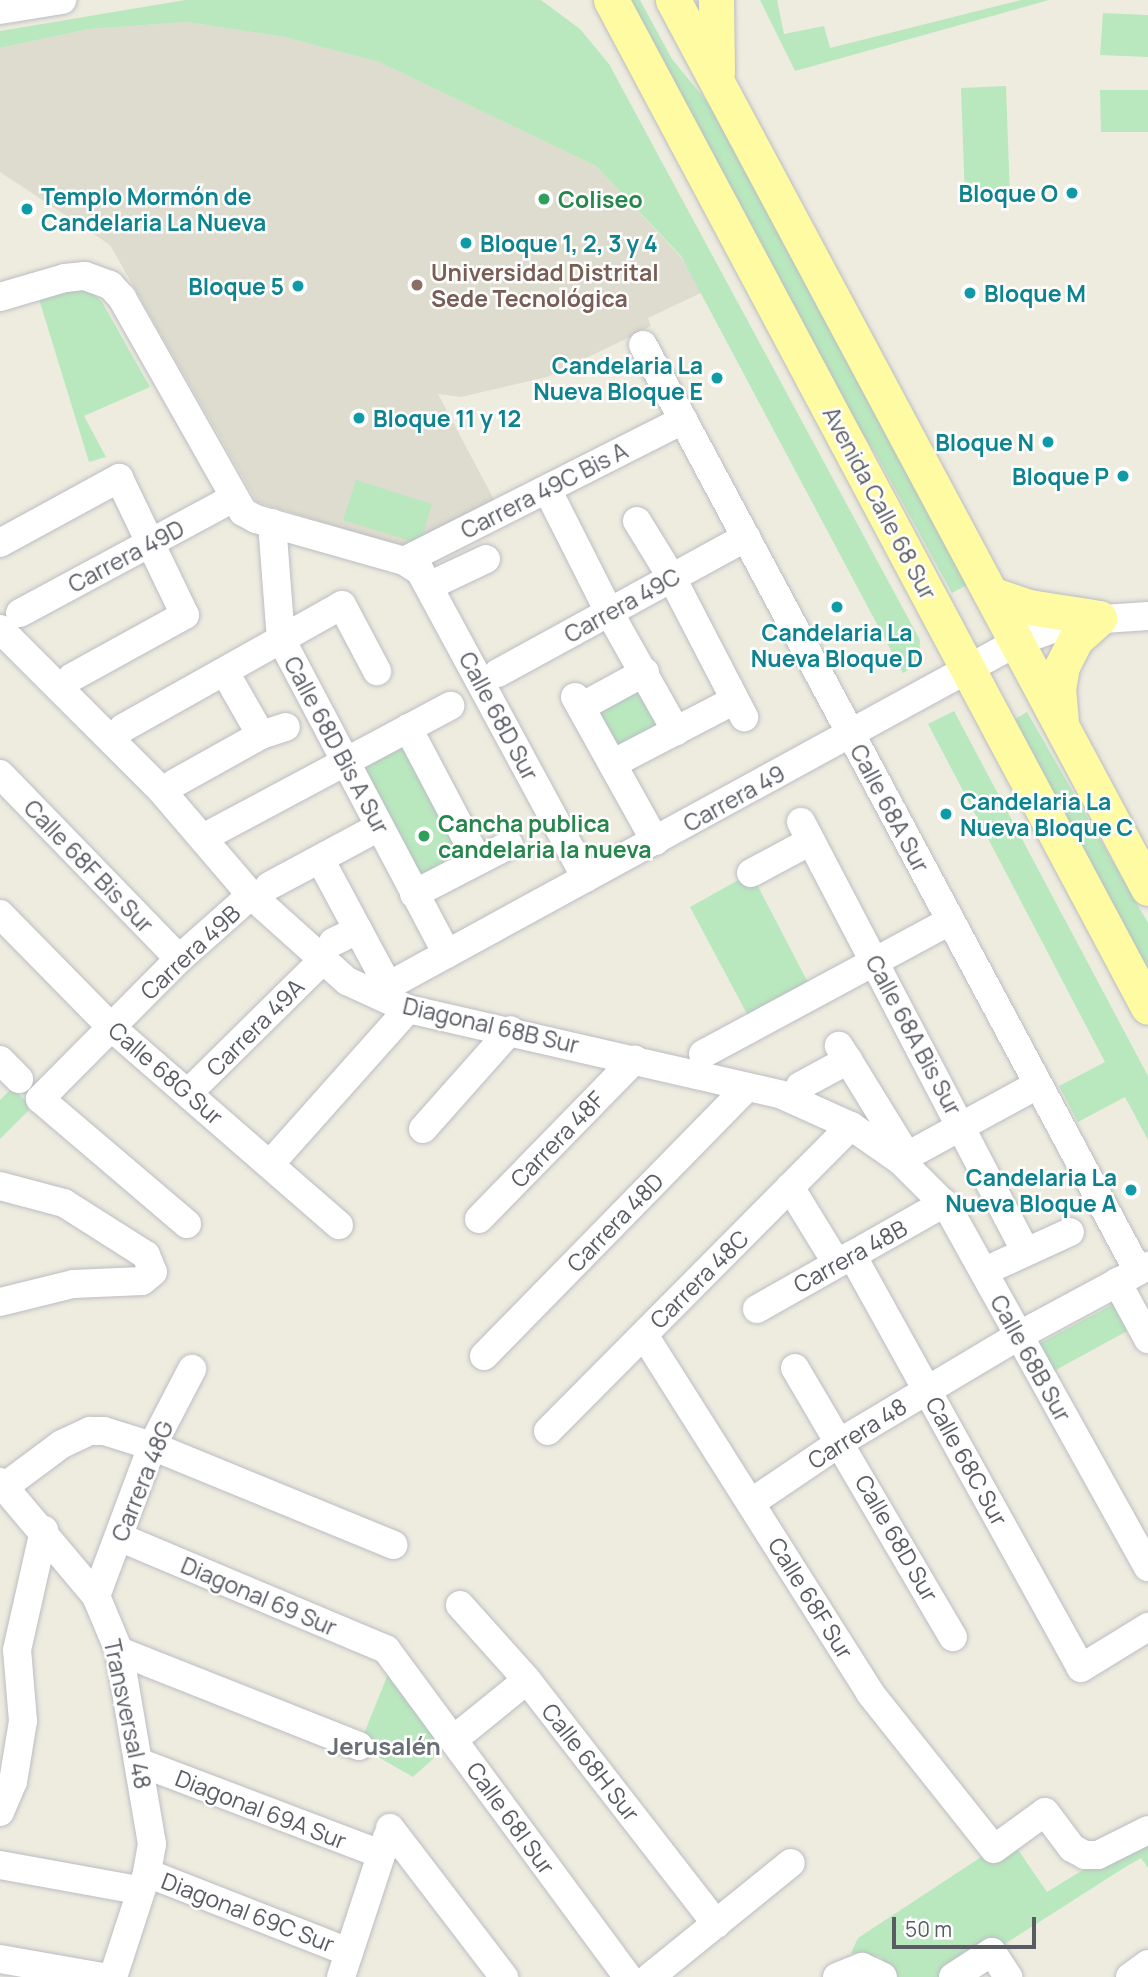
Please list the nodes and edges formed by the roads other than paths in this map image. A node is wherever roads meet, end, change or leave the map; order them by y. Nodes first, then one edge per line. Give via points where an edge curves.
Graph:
1 (62, 0) edge
2 (582, 0) edge
3 (611, 0) edge
4 (673, 0) edge
5 (716, 0) edge
6 (0, 10) edge
7 (631, 38) junction
8 (719, 86) junction
9 (0, 297) edge
10 (643, 345) dead end
11 (683, 420) junction
12 (547, 489) junction
13 (232, 499) junction
14 (635, 522) dead end
15 (272, 523) junction
16 (746, 537) junction
17 (153, 542) junction
18 (0, 543) edge
19 (486, 559) dead end
20 (404, 561) junction
21 (672, 578) junction
22 (429, 586) junction
23 (991, 594) junction
24 (609, 612) junction
25 (1148, 616) edge
26 (1099, 618) junction
27 (10, 621) edge
28 (281, 639) junction
29 (1017, 642) junction
30 (969, 670) junction
31 (377, 671) dead end
32 (645, 672) junction
33 (498, 673) dead end
34 (226, 674) junction
35 (72, 677) dead end
36 (450, 706) dead end
37 (123, 728) dead end
38 (408, 728) junction
39 (1062, 728) junction
40 (676, 731) junction
41 (851, 734) junction
42 (346, 762) junction
43 (614, 763) junction
44 (0, 774) edge
45 (175, 783) dead end
46 (379, 827) junction
47 (214, 832) dead end
48 (655, 841) junction
49 (509, 845) dead end
50 (320, 859) junction
51 (478, 861) junction
52 (751, 873) dead end
53 (586, 878) junction
54 (1148, 888) edge
55 (260, 891) junction
56 (414, 894) junction
57 (0, 914) edge
58 (950, 921) junction
59 (338, 944) junction
60 (447, 954) junction
61 (179, 959) junction
62 (875, 961) junction
63 (1148, 1007) edge
64 (408, 1009) junction
65 (111, 1027) junction
66 (511, 1030) junction
67 (703, 1054) dead end
68 (635, 1059) junction
69 (1037, 1085) junction
70 (800, 1086) dead end
71 (746, 1088) junction
72 (188, 1093) junction
73 (851, 1126) junction
74 (962, 1126) junction
75 (423, 1129) dead end
76 (904, 1159) junction
77 (271, 1163) junction
78 (0, 1186) edge
79 (790, 1187) junction
80 (944, 1203) junction
81 (479, 1219) dead end
82 (187, 1224) dead end
83 (339, 1225) dead end
84 (1070, 1232) dead end
85 (1025, 1251) junction
86 (844, 1258) junction
87 (998, 1265) dead end
88 (1134, 1273) edge
89 (0, 1302) edge
90 (757, 1309) dead end
91 (644, 1335) junction
92 (1018, 1336) junction
93 (1148, 1339) edge
94 (484, 1356) dead end
95 (794, 1368) dead end
96 (192, 1369) dead end
97 (929, 1389) junction
98 (548, 1432) dead end
99 (842, 1441) junction
100 (152, 1446) junction
101 (2, 1485) edge
102 (752, 1502) junction
103 (44, 1531) junction
104 (119, 1538) junction
105 (393, 1545) dead end
106 (1148, 1567) edge
107 (96, 1596) junction
108 (460, 1605) dead end
109 (1148, 1628) edge
110 (953, 1637) dead end
111 (120, 1651) junction
112 (394, 1660) joint
113 (527, 1680) junction
114 (453, 1740) junction
115 (359, 1746) dead end
116 (141, 1763) junction
117 (0, 1812) edge
118 (1148, 1830) edge
119 (386, 1841) junction
120 (791, 1863) dead end
121 (0, 1865) edge
122 (143, 1881) junction
123 (716, 1924) junction
124 (0, 1959) edge
125 (345, 1964) edge
126 (1148, 1965) edge
127 (494, 1973) edge
128 (881, 1975) edge
129 (102, 1977) edge
130 (113, 1977) edge
131 (628, 1977) edge
132 (650, 1977) edge
133 (837, 1977) edge
134 (953, 1977) edge
135 (1008, 1977) edge
136 (1130, 1977) edge

1 - 6 street
2 - 7 main road
3 - 7 main road, Avenida Calle 68 Sur
4 - 8 main road
5 - 8 main road
7 - 30 main road, Avenida Calle 68 Sur
8 - 23 main road
9 - 13 street via 65,278 100,279 122,298
10 - 11 street, Calle 68A Sur
11 - 12 street, Carrera 49C Bis A
11 - 16 street, Calle 68A Sur
12 - 20 street, Carrera 49C Bis A
12 - 24 street
13 - 15 street via 250,516
13 - 17 street, Carrera 49D
14 - 21 street
15 - 20 street
15 - 28 street, Calle 68D Bis A Sur
16 - 21 street, Carrera 49C
16 - 41 street, Calle 68A Sur
17 - 18 street via 120,478
17 - 27 street, Carrera 49D
17 - 35 street via 185,615
19 - 22 street
20 - 22 street, Calle 68D Sur via 420,571
21 - 24 street, Carrera 49C
21 - 40 street via 739,708
22 - 53 street, Calle 68D Sur
23 - 26 main road via 1029,607
23 - 29 main road
24 - 32 street
24 - 33 street, Carrera 49C
25 - 26 street, Carrera 49
26 - 29 street, Carrera 49 via 1057,625
26 - 39 main road via 1076,639 1062,666 1058,689
27 - 55 street, Diagonal 68B Sur
28 - 31 street via 342,605
28 - 34 street
28 - 42 street, Calle 68D Bis A Sur
29 - 30 street, Carrera 49
29 - 39 main road
30 - 41 street, Carrera 49
30 - 63 main road, Avenida Calle 68 Sur
32 - 40 street
32 - 43 street via 578,702
34 - 37 street
34 - 45 street via 274,731
36 - 38 street
38 - 42 street
38 - 51 street
39 - 54 main road
40 - 43 street
41 - 48 street, Carrera 49
41 - 58 street, Calle 68A Sur
42 - 46 street, Calle 68D Bis A Sur
42 - 47 street
43 - 48 street
44 - 61 street, Calle 68F Bis Sur
46 - 50 street, Carrera 49B
46 - 56 street, Calle 68D Bis A Sur
48 - 53 street, Carrera 49
49 - 51 street
50 - 55 street, Carrera 49B
50 - 59 street
51 - 56 street
52 - 62 street, Calle 68A Bis Sur via 806,831
53 - 60 street, Carrera 49
55 - 59 street, Diagonal 68B Sur
55 - 61 street, Carrera 49B
56 - 60 street, Calle 68D Bis A Sur
57 - 65 street, Calle 68G Sur
58 - 62 street
58 - 69 street, Calle 68A Sur
59 - 60 street, Carrera 49 via 388,986
59 - 64 street, Diagonal 68B Sur via 347,981
59 - 72 street, Carrera 49A
61 - 65 street, Carrera 49B
62 - 67 street
62 - 74 street, Calle 68A Bis Sur
64 - 66 street, Diagonal 68B Sur
64 - 77 street
65 - 72 street, Calle 68G Sur
65 - 82 street, Carrera 49B via 40,1099
66 - 68 street, Diagonal 68B Sur
66 - 75 street
68 - 71 street, Diagonal 68B Sur
68 - 81 street, Carrera 48F
69 - 74 street
69 - 88 street, Calle 68A Sur
70 - 76 street, Calle 68B Sur via 844,1053
71 - 73 street, Diagonal 68B Sur via 811,1105
71 - 94 street, Carrera 48D
72 - 77 street, Calle 68G Sur
73 - 76 street, Diagonal 68B Sur
73 - 79 street, Carrera 48C
74 - 76 street
74 - 85 street, Calle 68A Bis Sur
76 - 80 street, Calle 68B Sur
77 - 83 street, Calle 68G Sur
78 - 89 street via 64,1203 146,1255 153,1272 142,1281 73,1284
79 - 86 street, Calle 68C Sur
79 - 91 street, Carrera 48C
80 - 86 street, Carrera 48B
80 - 92 street, Calle 68B Sur
84 - 85 street
85 - 87 street
86 - 90 street, Carrera 48B
86 - 97 street, Calle 68C Sur
88 - 92 street, Carrera 48
88 - 93 street, Calle 68A Sur
91 - 98 street, Carrera 48C
91 - 102 street, Calle 68F Sur
92 - 97 street, Carrera 48
92 - 106 street, Calle 68B Sur
95 - 99 street, Calle 68D Sur
96 - 100 street, Carrera 48G
97 - 99 street, Carrera 48
97 - 109 street, Calle 68C Sur via 1081,1668
99 - 102 street, Carrera 48
99 - 110 street, Calle 68D Sur
100 - 101 street via 90,1431 62,1444
100 - 104 street, Carrera 48G
100 - 105 street
101 - 103 street, Transversal 48
102 - 118 street, Calle 68F Sur via 870,1693 994,1849 1045,1812 1072,1848 1085,1855 1098,1854
103 - 107 street, Transversal 48
103 - 117 street via 17,1650 23,1721 13,1782
104 - 107 street, Carrera 48G
104 - 112 street, Diagonal 69 Sur via 386,1649
107 - 111 street, Transversal 48
108 - 113 street, Calle 68H Sur
111 - 115 street
111 - 116 street, Transversal 48
112 - 114 street, Calle 68I Sur
113 - 114 street
113 - 123 street, Calle 68H Sur
114 - 131 street, Calle 68I Sur
116 - 119 street, Diagonal 69A Sur
116 - 122 street, Transversal 48 via 152,1844
119 - 125 street
119 - 127 street
120 - 123 street
121 - 122 street, Diagonal 69C Sur
122 - 125 street, Diagonal 69C Sur
122 - 130 street, Transversal 48
123 - 132 street
124 - 129 street
126 - 136 street
128 - 133 street via 855,1968
134 - 135 street via 992,1952

